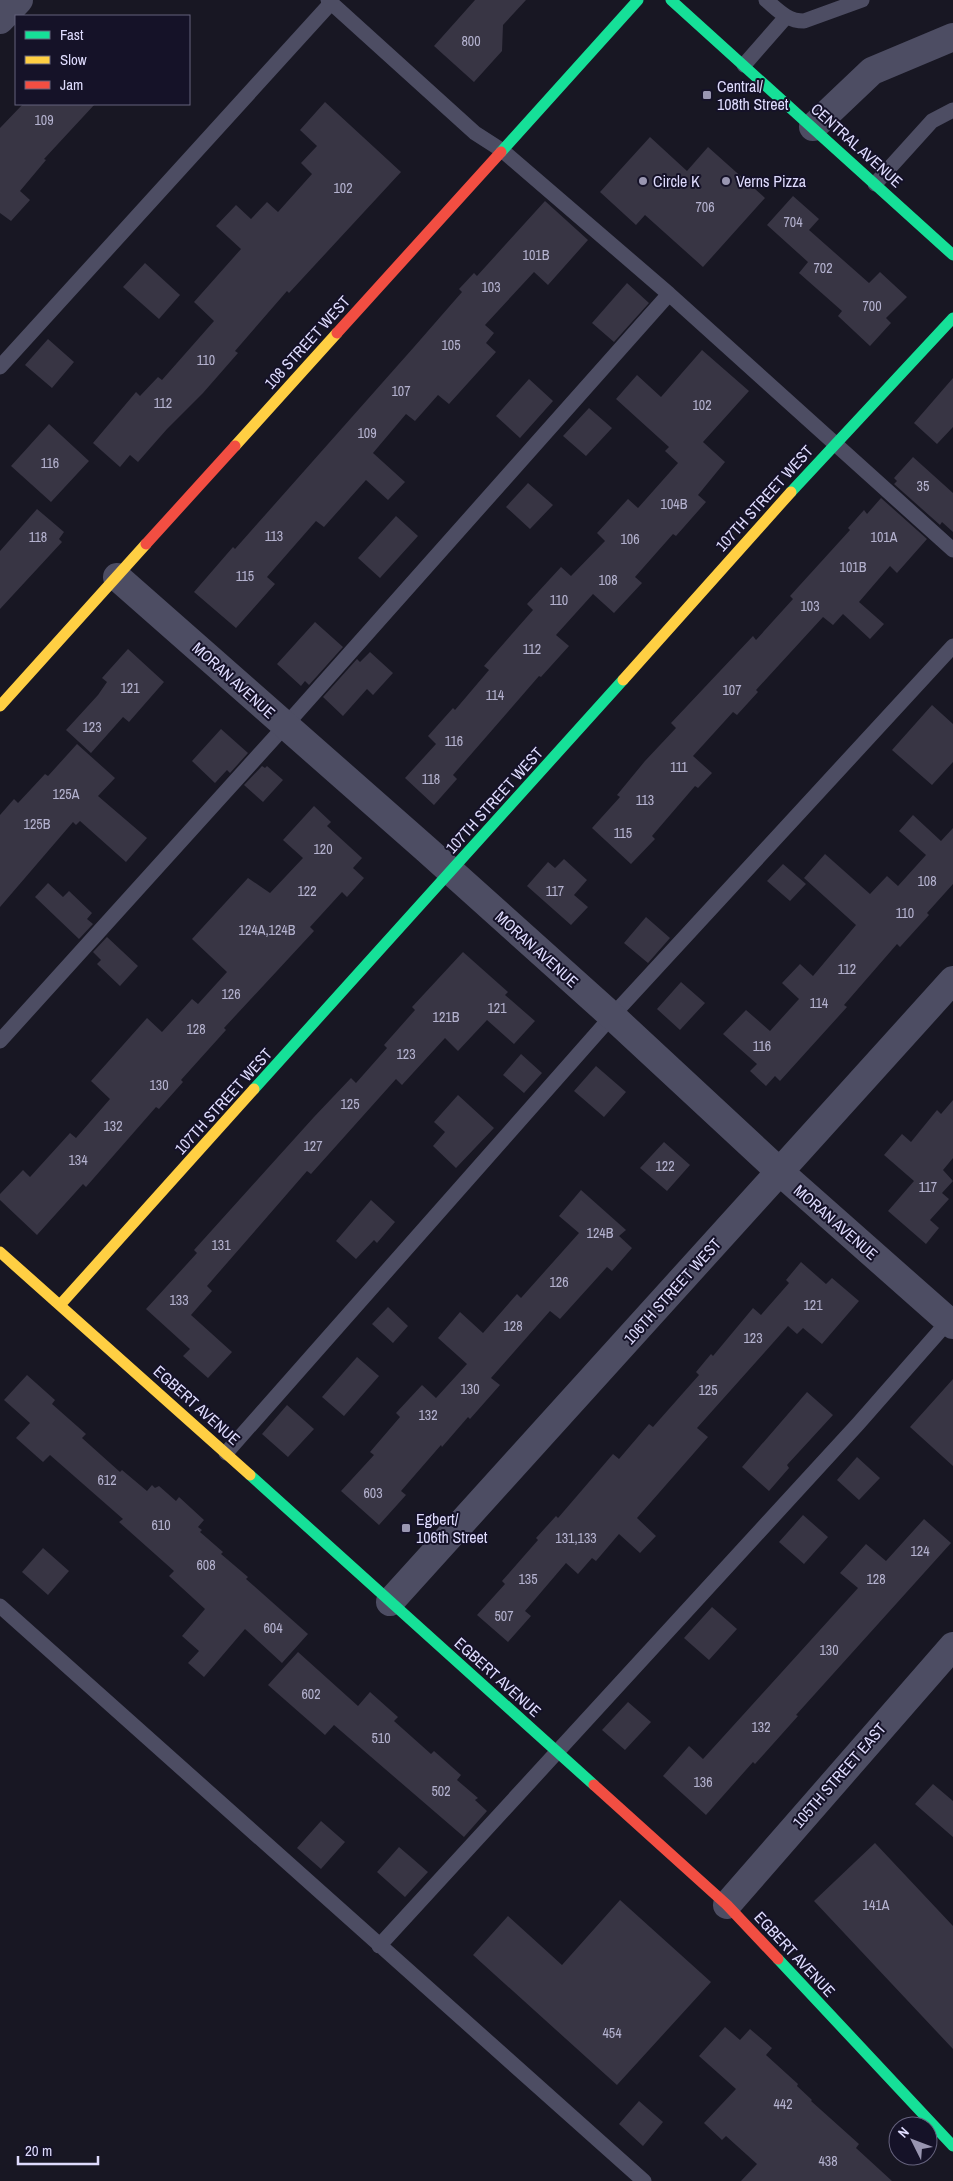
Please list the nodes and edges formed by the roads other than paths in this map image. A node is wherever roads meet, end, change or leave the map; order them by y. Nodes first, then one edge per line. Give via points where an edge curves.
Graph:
1 (18, 0) edge
2 (638, 0) edge
3 (672, 0) edge
4 (766, 0) edge
5 (862, 0) edge
6 (330, 2) edge
7 (786, 17) junction
8 (0, 20) edge
9 (953, 36) edge
10 (744, 65) junction
11 (953, 110) edge
12 (813, 127) junction
13 (503, 151) junction
14 (875, 184) junction
15 (953, 255) edge
16 (669, 294) junction
17 (953, 318) edge
18 (0, 366) edge
19 (834, 445) junction
20 (953, 550) edge
21 (117, 577) junction
22 (953, 646) edge
23 (0, 706) edge
24 (285, 726) junction
25 (451, 872) junction
26 (953, 980) edge
27 (612, 1016) junction
28 (0, 1041) edge
29 (780, 1172) junction
30 (0, 1252) edge
31 (60, 1304) junction
32 (952, 1321) edge
33 (226, 1453) junction
34 (390, 1602) junction
35 (0, 1606) edge
36 (953, 1646) edge
37 (557, 1752) junction
38 (726, 1905) junction
39 (379, 1946) junction
40 (953, 2146) edge
41 (644, 2181) edge

1 - 8 street
2 - 13 street, 108 STREET WEST
3 - 10 street, CENTRAL AVENUE
4 - 7 lane
5 - 7 lane via 804,21
6 - 13 lane via 475,132
6 - 18 lane
7 - 10 lane
9 - 12 street via 872,71
10 - 12 street, CENTRAL AVENUE
11 - 14 lane via 932,121
12 - 14 street, CENTRAL AVENUE
13 - 16 lane
13 - 21 street, 108 STREET WEST
14 - 15 street, CENTRAL AVENUE
16 - 19 lane
16 - 24 lane
17 - 19 street, 107TH STREET WEST
19 - 20 lane
19 - 25 street, 107TH STREET WEST
21 - 23 street, 108 STREET WEST
21 - 24 street, MORAN AVENUE
22 - 27 lane
24 - 25 street, MORAN AVENUE
24 - 28 lane
25 - 27 street, MORAN AVENUE
25 - 31 street, 107TH STREET WEST
26 - 29 street, 106TH STREET WEST
27 - 29 street, MORAN AVENUE
27 - 33 lane
29 - 32 street, MORAN AVENUE
29 - 34 street, 106TH STREET WEST
30 - 31 street, EGBERT AVENUE
31 - 33 street, EGBERT AVENUE
32 - 37 lane
33 - 34 street, EGBERT AVENUE
34 - 37 street, EGBERT AVENUE
35 - 39 lane
36 - 38 street, 105TH STREET EAST
37 - 38 street, EGBERT AVENUE
37 - 39 lane
38 - 40 street, EGBERT AVENUE
39 - 41 lane

